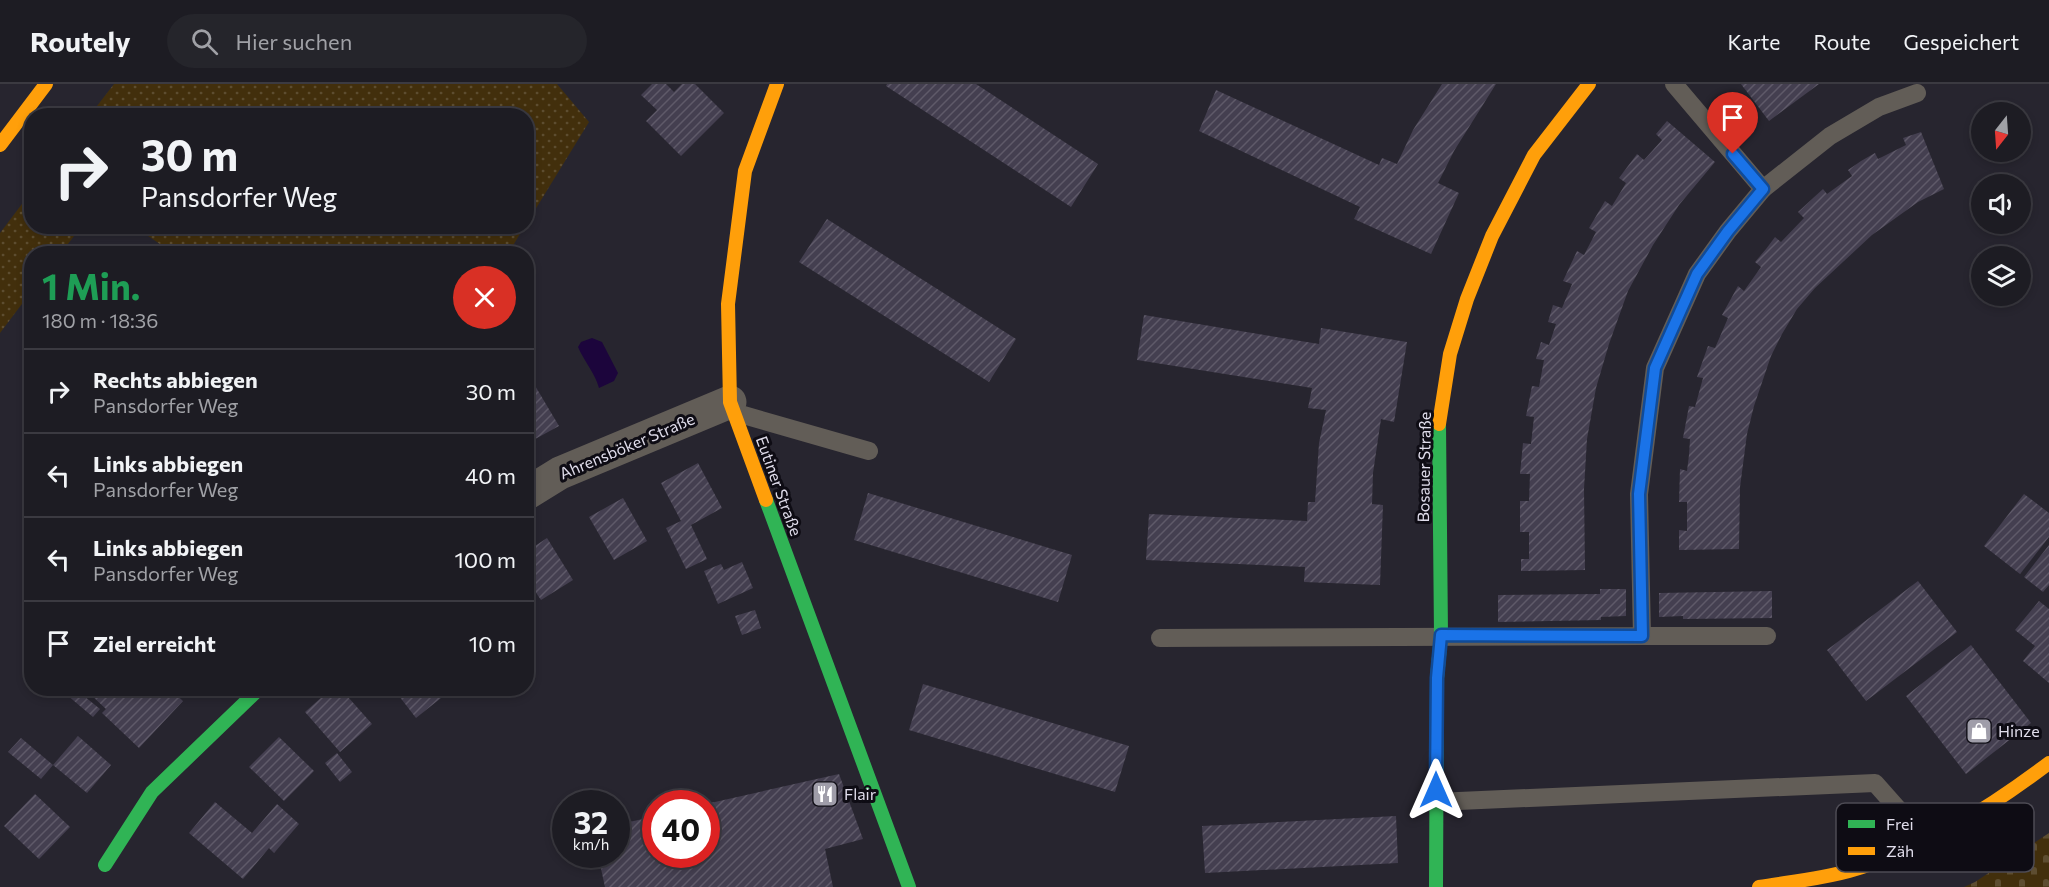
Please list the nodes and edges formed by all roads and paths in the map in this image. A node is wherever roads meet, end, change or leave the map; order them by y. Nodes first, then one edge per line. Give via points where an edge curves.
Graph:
1 (46, 84) edge
2 (777, 84) edge
3 (1589, 84) edge
4 (1674, 84) edge
5 (1917, 93) dead end
6 (28, 108) edge
7 (24, 113) edge
8 (0, 145) edge
9 (1763, 189) junction
10 (732, 407) junction
11 (869, 451) dead end
12 (534, 489) edge
13 (1441, 635) junction
14 (1642, 636) junction
15 (1767, 636) dead end
16 (1160, 638) dead end
17 (252, 696) edge
18 (2049, 763) edge
19 (1436, 802) junction
20 (1893, 803) edge
21 (1994, 803) edge
22 (105, 866) dead end
23 (1841, 872) edge
24 (909, 887) edge
25 (1436, 887) edge
26 (1759, 887) edge

1 - 6 main road
2 - 10 main road, Eutiner Straße via 745,171 728,304
3 - 13 main road, Bosauer Straße via 1534,155 1497,226 1450,354 1439,417
4 - 9 lane
5 - 9 lane via 1879,107 1830,136
7 - 8 main road
9 - 14 lane via 1697,274 1655,368 1639,494
10 - 11 lane
10 - 12 street, Ahrensböker Straße via 560,473
10 - 24 main road, Eutiner Straße
13 - 14 lane
13 - 16 lane
13 - 19 main road, Bosauer Straße
14 - 15 lane
17 - 22 main road via 152,792
18 - 21 main road
19 - 20 lane via 1875,783
19 - 25 main road, Bosauer Straße
23 - 26 main road

